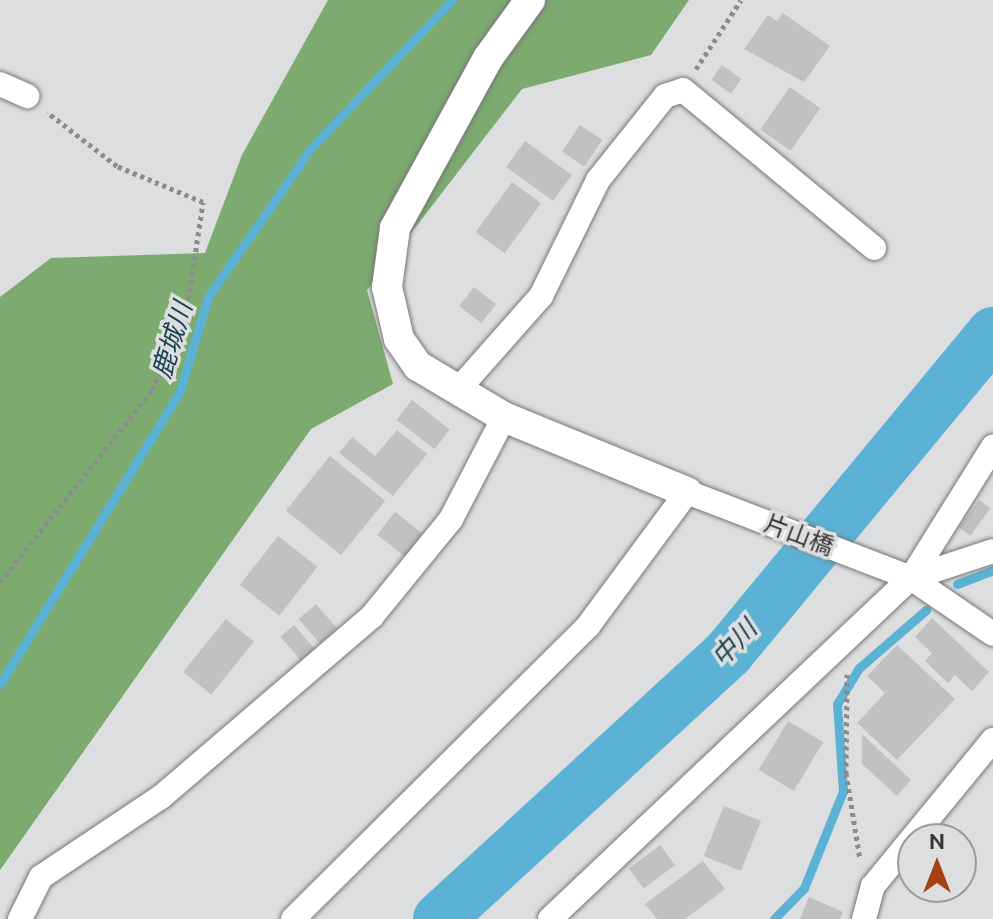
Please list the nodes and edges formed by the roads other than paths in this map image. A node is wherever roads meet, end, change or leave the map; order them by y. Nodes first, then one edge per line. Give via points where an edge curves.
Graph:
1 (530, 0) edge
2 (0, 84) edge
3 (27, 96) road end
4 (874, 248) dead end
5 (457, 391) junction
6 (504, 417) junction
7 (993, 447) edge
8 (687, 492) junction
9 (993, 551) edge
10 (911, 578) junction
11 (993, 634) edge
12 (993, 740) edge
13 (20, 919) edge
14 (293, 919) edge
15 (550, 919) edge
16 (864, 919) edge

1 - 5 street via 488,58 395,228 387,287 399,339 418,366
2 - 3 street
4 - 5 street via 683,90 665,96 598,180 541,296
5 - 6 street
6 - 8 street
6 - 13 street via 451,519 372,616 161,797 41,877
7 - 10 street
8 - 10 street, 片山橋
8 - 14 street via 588,626
9 - 10 street
10 - 11 street, 片山橋
10 - 15 street
12 - 16 street via 873,886

